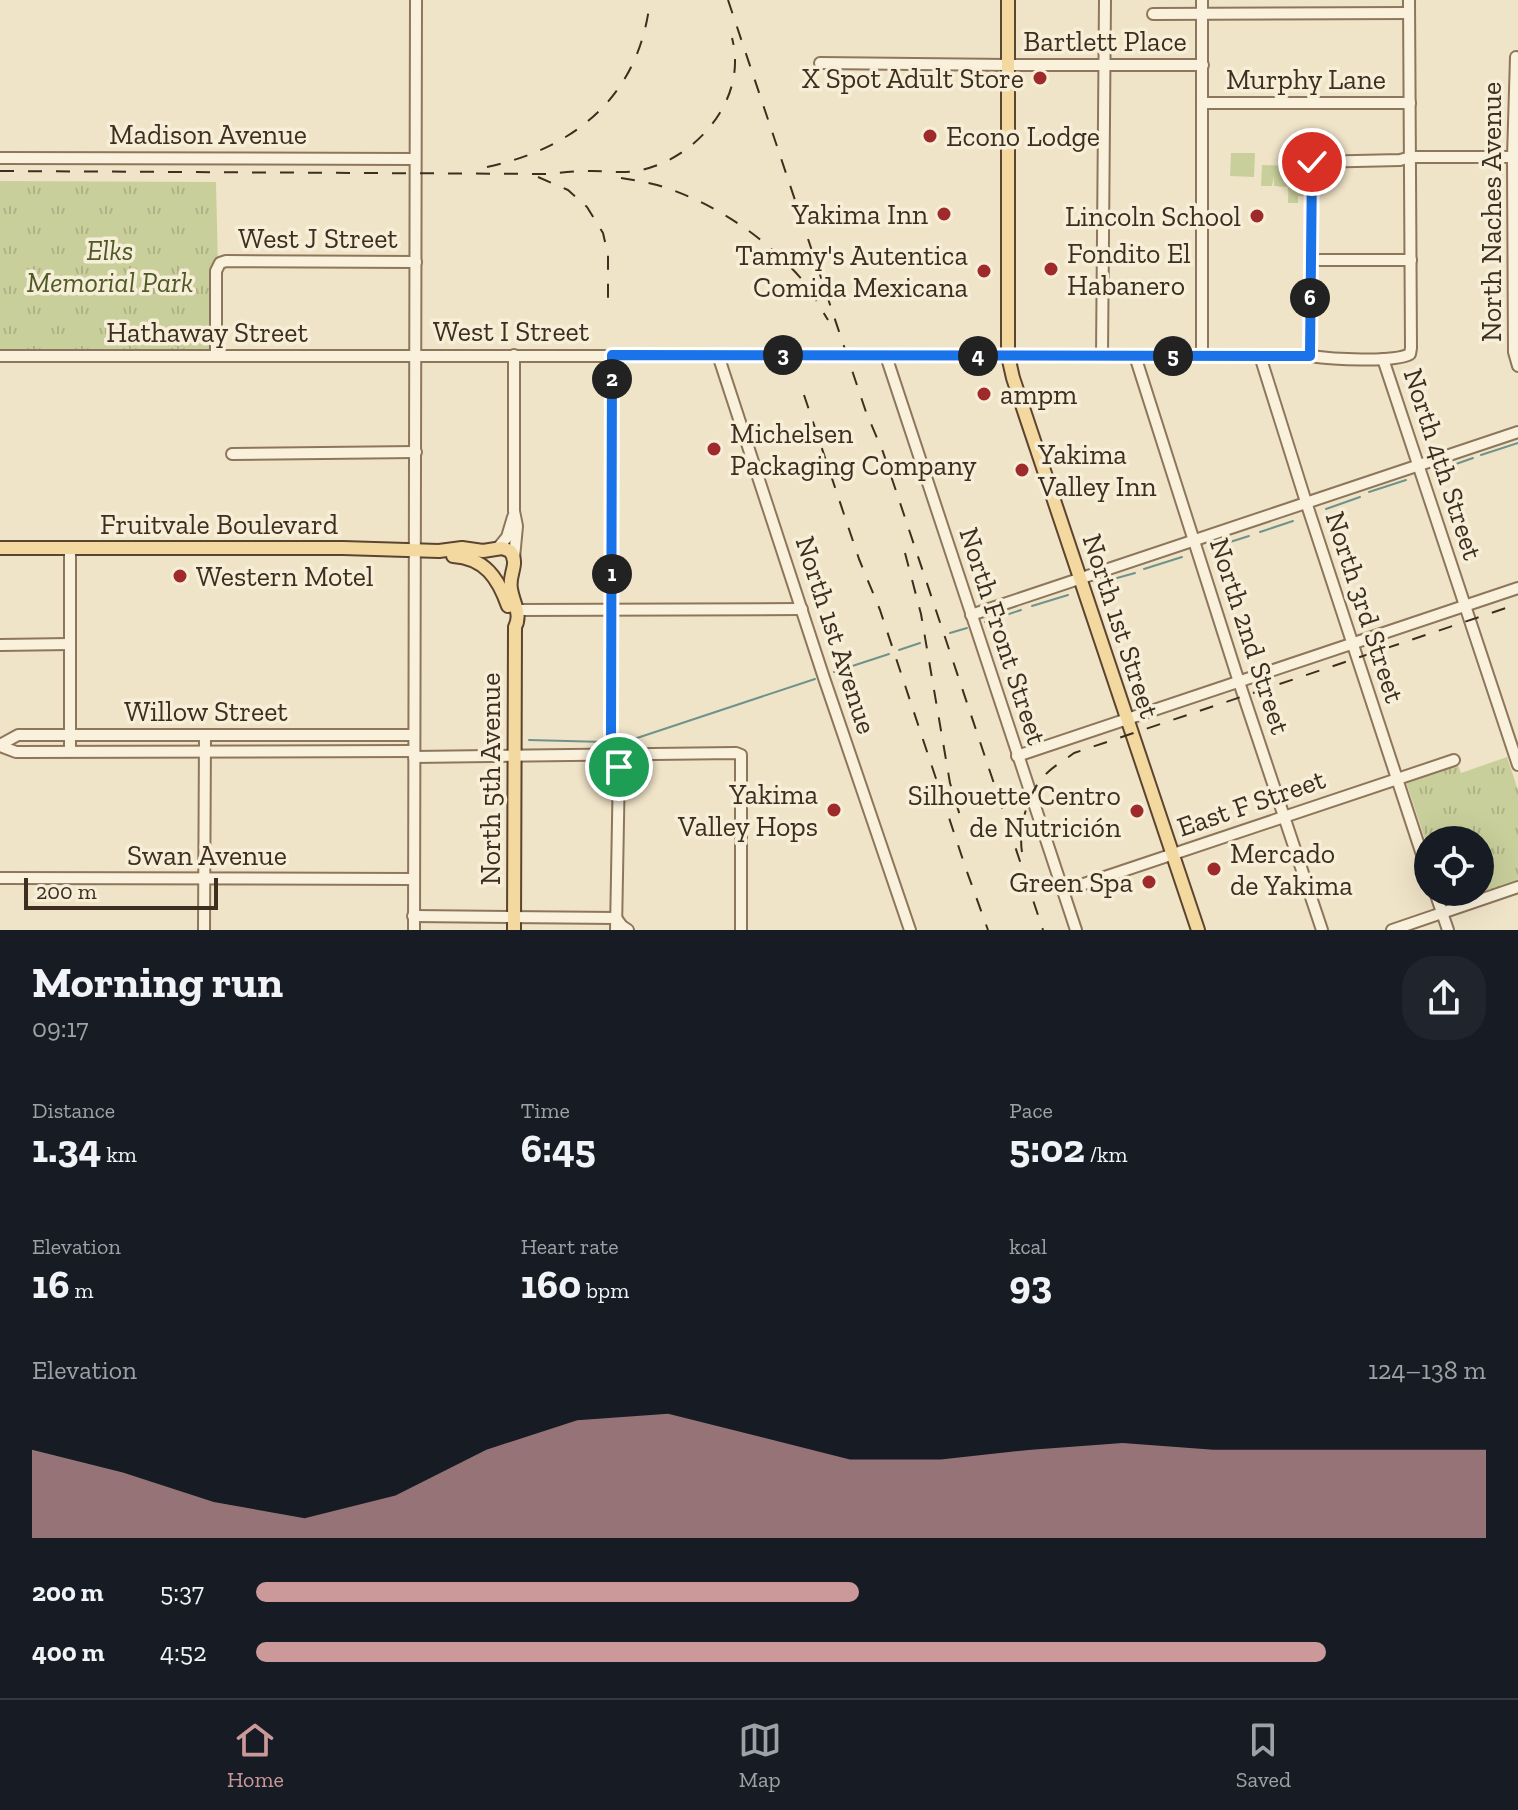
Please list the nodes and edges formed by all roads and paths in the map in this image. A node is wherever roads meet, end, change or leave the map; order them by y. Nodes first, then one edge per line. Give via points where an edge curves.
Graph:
1 (416, 0) edge
2 (1008, 0) edge
3 (1105, 0) edge
4 (1202, 0) edge
5 (1409, 0) edge
6 (1409, 13) junction
7 (1153, 14) dead end
8 (1202, 14) junction
9 (1516, 57) dead end
10 (820, 63) dead end
11 (1009, 65) junction
12 (1106, 65) junction
13 (1203, 65) junction
14 (1203, 103) junction
15 (1410, 103) junction
16 (1411, 157) junction
17 (1516, 157) edge
18 (0, 158) edge
19 (415, 159) junction
20 (1310, 260) junction
21 (1411, 260) junction
22 (416, 262) junction
23 (1516, 352) edge
24 (216, 355) junction
25 (415, 355) junction
26 (514, 355) junction
27 (612, 355) junction
28 (718, 355) junction
29 (0, 356) edge
30 (886, 356) junction
31 (1008, 356) junction
32 (1102, 356) junction
33 (1135, 356) junction
34 (1202, 356) junction
35 (1260, 356) junction
36 (1310, 356) junction
37 (1383, 359) junction
38 (1518, 366) edge
39 (1518, 432) edge
40 (416, 452) junction
41 (232, 454) dead end
42 (1417, 465) junction
43 (1306, 502) junction
44 (514, 511) junction
45 (1193, 540) junction
46 (0, 548) edge
47 (70, 548) junction
48 (416, 550) junction
49 (494, 550) junction
50 (439, 551) junction
51 (513, 565) junction
52 (489, 571) junction
53 (1080, 578) junction
54 (1518, 588) edge
55 (1465, 606) junction
56 (802, 609) junction
57 (517, 610) junction
58 (612, 610) junction
59 (971, 615) junction
60 (515, 627) junction
61 (70, 644) junction
62 (1352, 644) junction
63 (0, 645) edge
64 (1239, 682) junction
65 (1128, 720) junction
66 (70, 735) junction
67 (205, 735) junction
68 (413, 735) junction
69 (1514, 739) edge
70 (0, 745) edge
71 (205, 750) junction
72 (70, 751) junction
73 (414, 754) junction
74 (615, 755) junction
75 (1017, 756) junction
76 (515, 757) junction
77 (1454, 760) dead end
78 (1518, 765) edge
79 (1396, 780) junction
80 (1284, 817) junction
81 (1414, 832) edge
82 (1173, 854) junction
83 (0, 878) edge
84 (204, 879) junction
85 (414, 879) junction
86 (1518, 887) edge
87 (1063, 891) junction
88 (1440, 906) edge
89 (1442, 913) junction
90 (413, 916) junction
91 (616, 918) junction
92 (514, 924) edge
93 (204, 930) edge
94 (414, 930) edge
95 (616, 930) edge
96 (628, 930) edge
97 (741, 930) edge
98 (910, 930) edge
99 (1076, 930) edge
100 (1198, 930) edge
101 (1322, 930) edge
102 (1392, 930) edge
103 (1448, 930) edge

1 - 19 street
2 - 11 main road, North 1st Street
3 - 12 street
4 - 8 street
5 - 6 street, North 4th Street
6 - 8 street
6 - 15 street, North 4th Street
7 - 8 street
8 - 13 street
9 - 17 street, North Naches Avenue
10 - 11 street, Bartlett Place
11 - 12 street, Bartlett Place
11 - 31 main road, North 1st Street
12 - 13 street, Bartlett Place
12 - 32 street
13 - 14 street
14 - 15 street, Murphy Lane
14 - 34 street
15 - 16 street, North 4th Street
16 - 17 street
16 - 20 street via 1312,162
16 - 21 street, North 4th Street
17 - 23 street, North Naches Avenue
18 - 19 street, Madison Avenue
19 - 22 street
20 - 21 street
20 - 36 street
21 - 37 street, North 4th Street via 1410,354
22 - 24 street, West J Street via 220,263
22 - 25 street
23 - 38 street, North Naches Avenue
24 - 25 street, Hathaway Street
24 - 29 street, Hathaway Street
25 - 26 street, West I Street
25 - 40 street
26 - 27 street, West I Street
26 - 44 street, North 5th Avenue
27 - 28 street, West I Street
27 - 58 street
28 - 30 street, West I Street
28 - 56 street, North 1st Avenue
30 - 31 street, West I Street
30 - 59 street, North Front Street
31 - 32 street, West I Street
31 - 53 main road, North 1st Street
32 - 33 street, West I Street
33 - 34 street, West I Street
33 - 45 street, North 2nd Street
34 - 35 street, West I Street
35 - 36 street, West I Street
35 - 43 street, North 3rd Street
36 - 37 street, West I Street
37 - 42 street, North 4th Street
39 - 42 street
40 - 41 street
40 - 48 street
42 - 43 street
42 - 55 street, North 4th Street
43 - 45 street
43 - 62 street, North 3rd Street
44 - 49 street, North 5th Avenue via 507,537
44 - 51 street, North 5th Avenue
45 - 53 street
45 - 64 street, North 2nd Street
46 - 47 main road, Fruitvale Boulevard
47 - 48 main road, Fruitvale Boulevard
47 - 61 street
48 - 50 main road, Fruitvale Boulevard
48 - 68 street
49 - 50 main road, Fruitvale Boulevard
49 - 51 main road, Fruitvale Boulevard via 506,549
49 - 52 main road via 486,558
50 - 52 main road, Fruitvale Boulevard via 474,559
51 - 52 main road, Fruitvale Boulevard via 500,577
51 - 57 main road, North 5th Avenue via 510,589
52 - 60 main road, North 5th Avenue via 503,591
53 - 59 street
53 - 65 main road, North 1st Street
54 - 55 street
55 - 62 street
55 - 69 street, North 4th Street
56 - 58 street
56 - 98 street, North 1st Avenue
57 - 58 street
57 - 60 main road, North 5th Avenue
58 - 74 street
59 - 75 street, North Front Street
60 - 76 main road, North 5th Avenue
61 - 63 street
61 - 66 street
62 - 64 street
62 - 79 street, North 3rd Street
64 - 65 street
64 - 80 street, North 2nd Street
65 - 75 street
65 - 82 main road, North 1st Street
66 - 67 street, Willow Street
66 - 70 street, Willow Street via 18,735
66 - 72 street
67 - 68 street, Willow Street
67 - 71 street
68 - 73 street
69 - 78 street, North 4th Street
70 - 72 street, Willow Street via 16,752
71 - 72 street, Willow Street
71 - 73 street, Willow Street
71 - 84 street
73 - 76 street, Willow Street
73 - 85 street
74 - 76 street, Willow Street
74 - 91 street
74 - 97 street, Willow Street via 741,755
75 - 87 street, North Front Street
76 - 92 main road, North 5th Avenue
77 - 79 street, East F Street
79 - 80 street, East F Street
79 - 81 street, North 3rd Street
80 - 82 street, East F Street
80 - 101 street, North 2nd Street
82 - 87 street, East F Street
82 - 100 main road, North 1st Street
83 - 84 street, Swan Avenue
84 - 85 street, Swan Avenue
84 - 93 street
85 - 90 street
86 - 89 street
87 - 99 street, North Front Street
88 - 89 street
89 - 102 street
89 - 103 street
90 - 92 street
90 - 94 street
91 - 92 street
91 - 95 street
91 - 96 street

